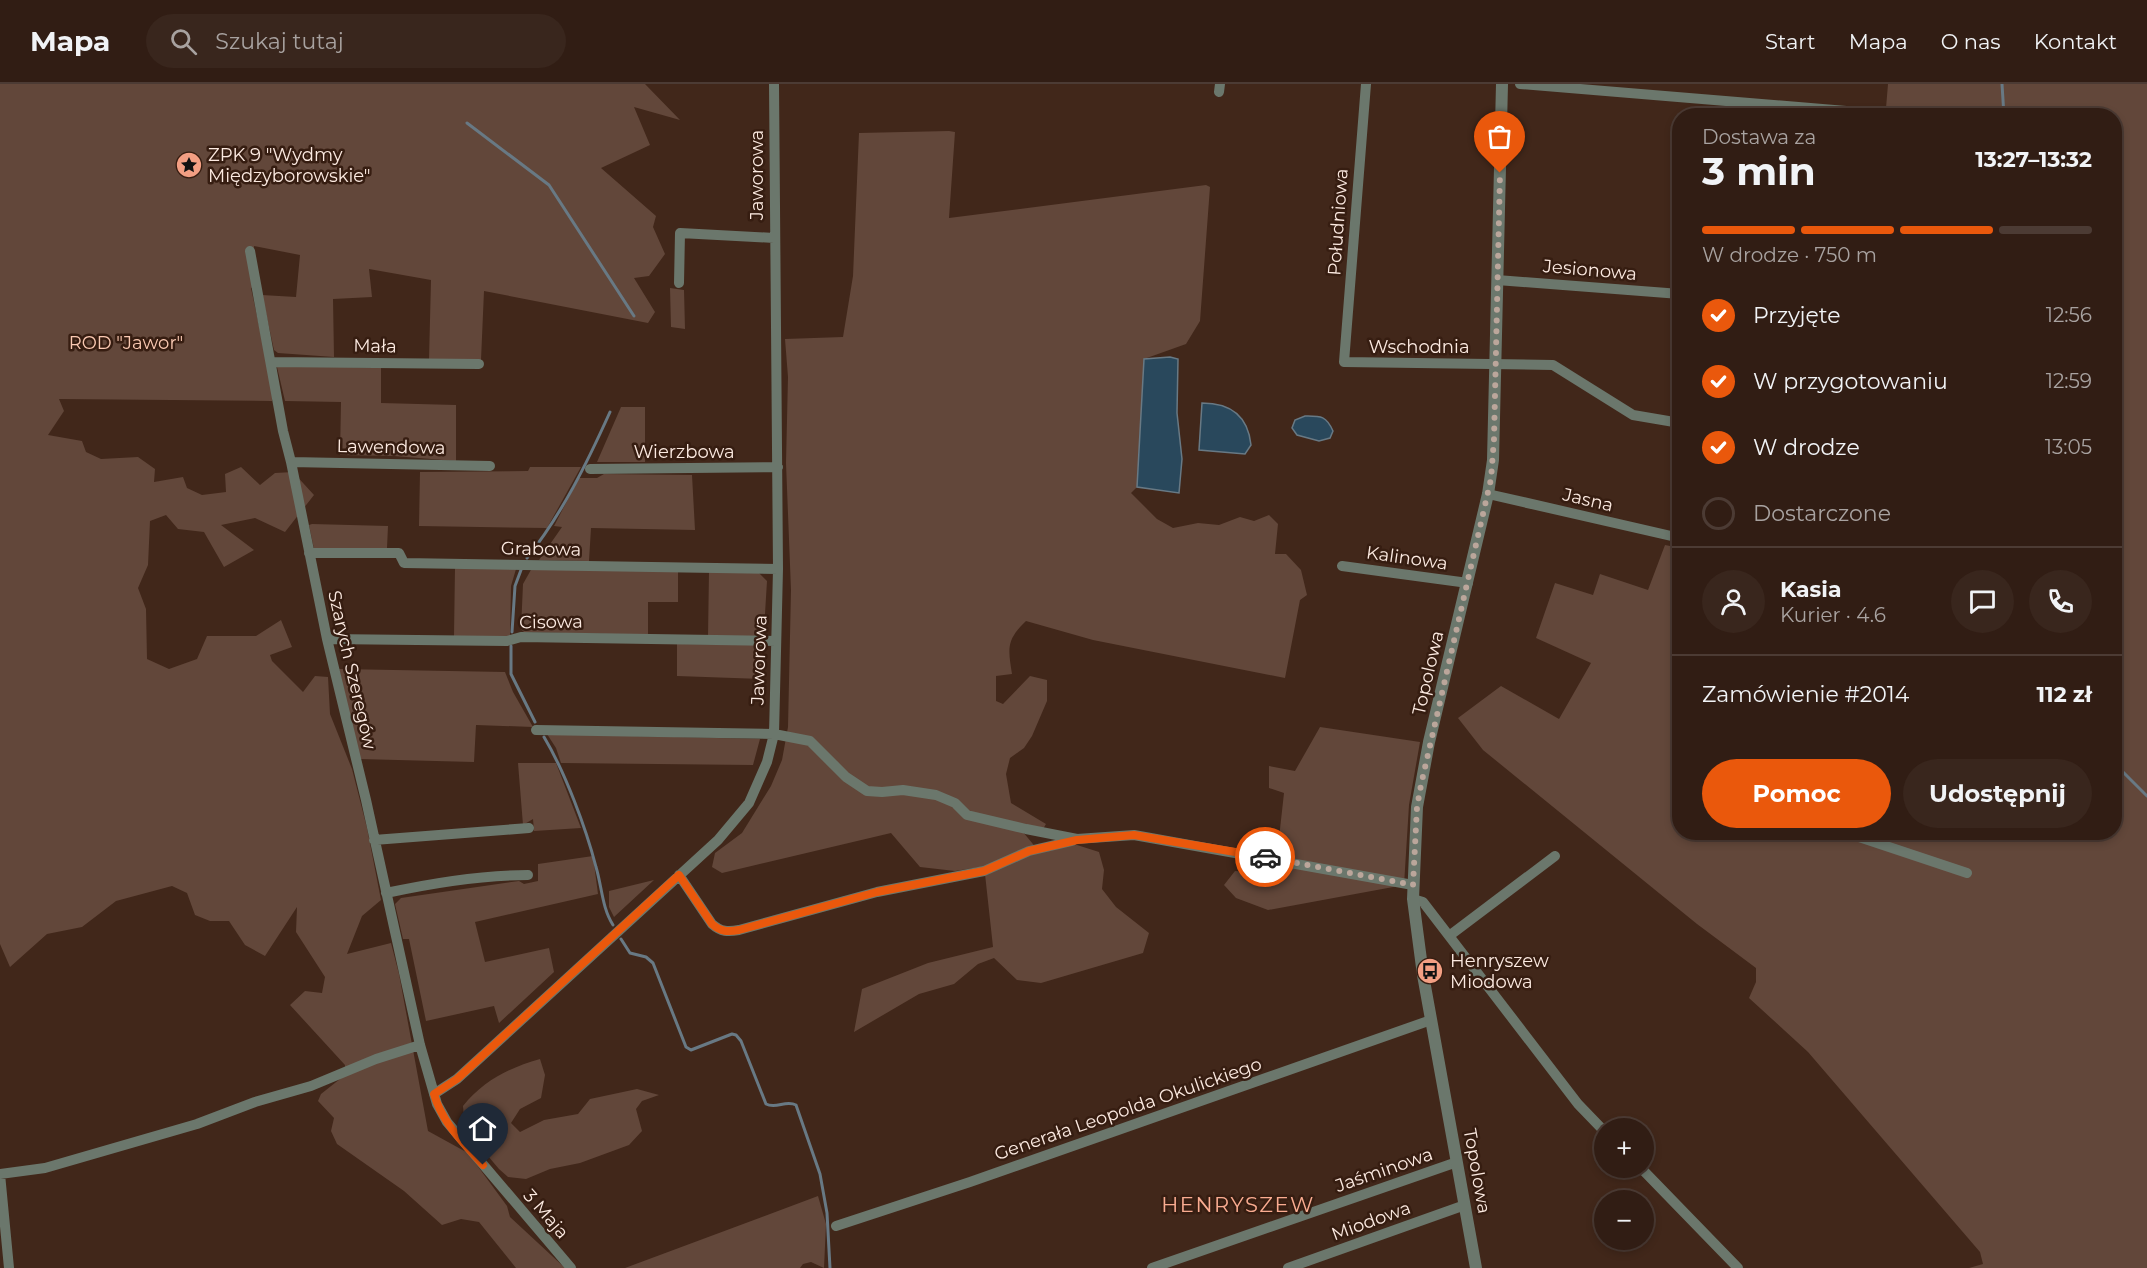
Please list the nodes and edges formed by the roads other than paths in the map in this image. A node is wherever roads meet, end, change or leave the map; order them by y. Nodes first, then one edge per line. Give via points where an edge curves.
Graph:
1 (774, 84) edge
2 (1366, 84) edge
3 (1502, 84) edge
4 (1520, 84) edge
5 (1810, 108) edge
6 (774, 238) junction
7 (250, 251) dead end
8 (1497, 280) junction
9 (679, 283) dead end
10 (1672, 293) edge
11 (271, 362) junction
12 (1344, 362) joint
13 (1495, 363) junction
14 (479, 364) dead end
15 (1672, 422) edge
16 (291, 462) junction
17 (490, 466) dead end
18 (778, 467) junction
19 (590, 469) dead end
20 (1488, 494) junction
21 (1672, 536) edge
22 (309, 553) junction
23 (1342, 566) dead end
24 (778, 569) junction
25 (1468, 583) junction
26 (327, 639) junction
27 (776, 641) junction
28 (536, 730) dead end
29 (774, 734) junction
30 (529, 828) dead end
31 (375, 840) junction
32 (1077, 840) junction
33 (1866, 840) edge
34 (1555, 856) dead end
35 (1966, 873) dead end
36 (528, 874) dead end
37 (679, 875) junction
38 (1413, 885) junction
39 (386, 893) junction
40 (1413, 899) junction
41 (1449, 936) junction
42 (1431, 1020) junction
43 (420, 1045) junction
44 (434, 1094) junction
45 (1594, 1120) edge
46 (1457, 1162) junction
47 (0, 1174) edge
48 (1651, 1178) edge
49 (1465, 1205) junction
50 (836, 1226) dead end
51 (9, 1268) edge
52 (571, 1268) edge
53 (1152, 1268) edge
54 (1288, 1268) edge
55 (1476, 1268) edge
56 (1738, 1268) edge

1 - 6 street, Jaworowa
2 - 12 street, Południowa
3 - 8 street, Topolowa
4 - 5 street
6 - 9 street via 680,232
6 - 18 street, Jaworowa
7 - 11 street, Szarych Szeregów
8 - 10 street, Jesionowa
8 - 13 street, Topolowa
11 - 14 street, Mała
11 - 16 street, Szarych Szeregów
12 - 13 street, Wschodnia
13 - 15 street, Wschodnia via 1553,365 1633,415
13 - 20 street, Topolowa via 1493,460
16 - 17 street, Lawendowa
16 - 22 street, Szarych Szeregów
18 - 19 street, Wierzbowa
18 - 24 street, Jaworowa
20 - 21 street, Jasna
20 - 25 street, Topolowa
22 - 24 street, Grabowa via 399,553 404,563
22 - 26 street, Szarych Szeregów
23 - 25 street, Kalinowa
24 - 27 street, Jaworowa
25 - 38 street, Topolowa via 1417,807
26 - 27 street, Cisowa
26 - 31 street, Szarych Szeregów
27 - 29 street, Jaworowa
28 - 29 street
29 - 32 street via 810,741 846,777 867,791 903,790 936,795 955,803 967,815
29 - 37 street, Jaworowa via 749,803 718,840
30 - 31 street
31 - 39 street, Szarych Szeregów
32 - 37 street via 1029,851 984,871 877,892 727,932 712,924
32 - 38 street via 1134,835
33 - 35 street
34 - 41 street
36 - 39 street
37 - 44 street, Jaworowa via 457,1079
38 - 40 street, Topolowa
39 - 43 street, Szarych Szeregów
40 - 41 street via 1423,902
40 - 42 street, Topolowa
41 - 45 street
42 - 46 street, Topolowa
42 - 50 street, Generała Leopolda Okulickiego
43 - 44 street, Szarych Szeregów
43 - 47 street via 197,1124 45,1168
44 - 52 street, 3 Maja via 447,1122
46 - 49 street, Topolowa
46 - 53 street, Jaśminowa
47 - 51 street
48 - 56 street
49 - 54 street, Miodowa
49 - 55 street, Topolowa

